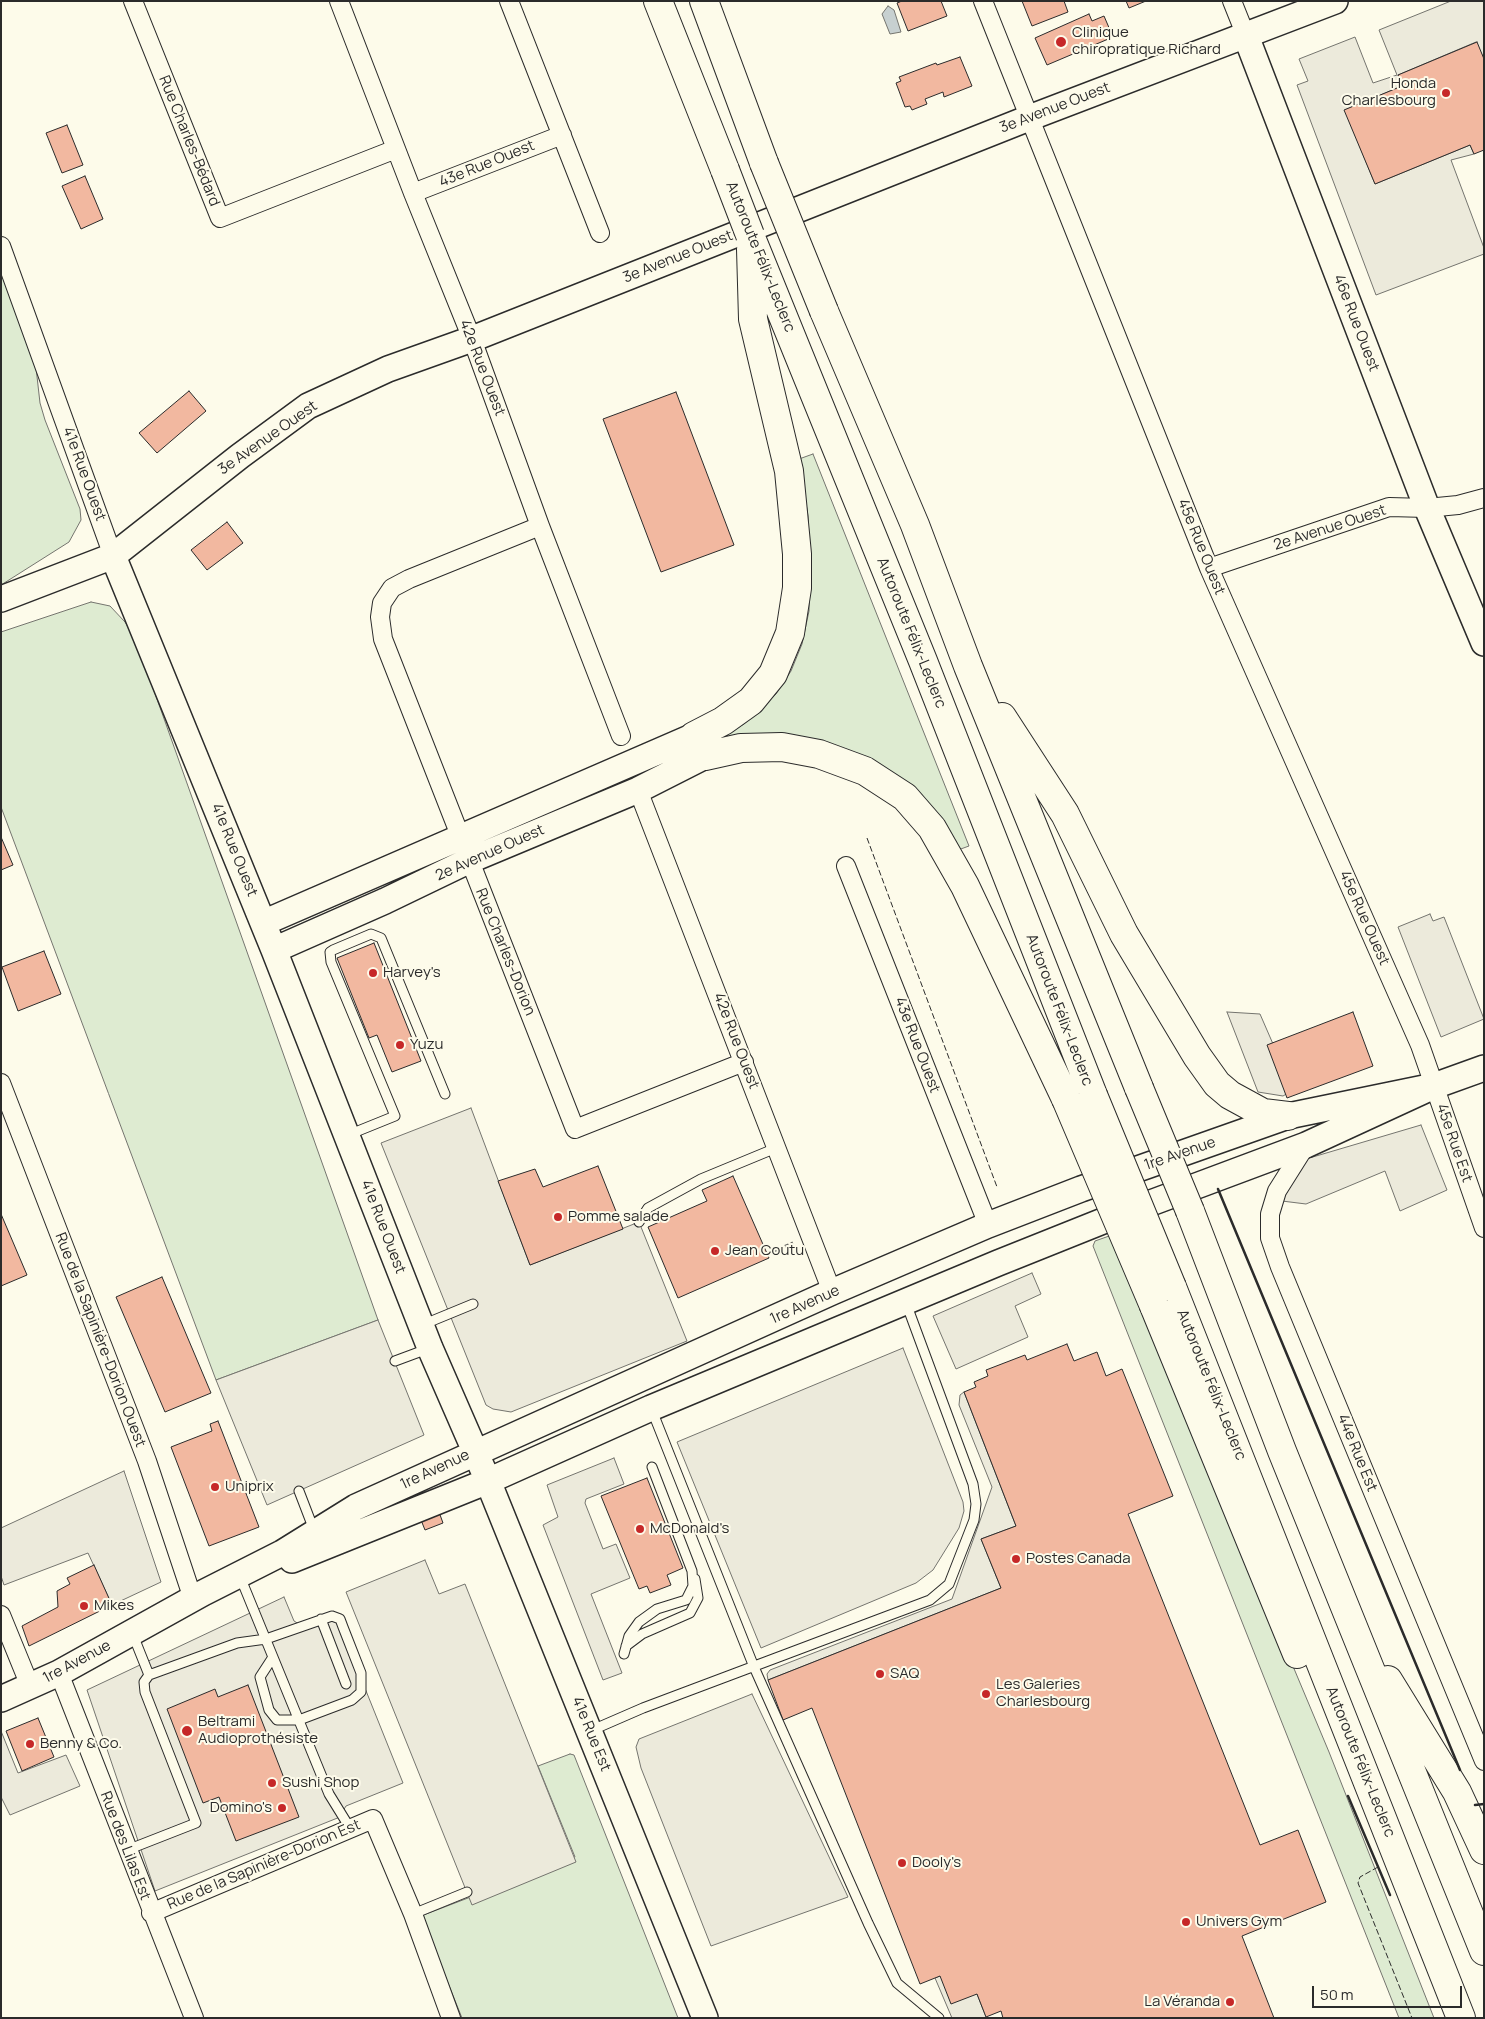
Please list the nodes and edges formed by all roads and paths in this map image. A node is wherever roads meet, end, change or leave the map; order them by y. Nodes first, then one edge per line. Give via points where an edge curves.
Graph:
1 (133, 1) edge
2 (339, 1) edge
3 (509, 1) edge
4 (658, 1) edge
5 (704, 1) edge
6 (983, 1) edge
7 (1232, 1) edge
8 (1335, 1) edge
9 (1246, 36) junction
10 (1029, 118) junction
11 (562, 134) junction
12 (396, 149) junction
13 (413, 193) junction
14 (600, 233) dead end
15 (750, 236) junction
16 (1, 246) edge
17 (472, 339) junction
18 (1484, 498) edge
19 (1428, 508) junction
20 (540, 526) junction
21 (113, 556) junction
22 (1209, 568) junction
23 (1, 599) edge
24 (1484, 643) edge
25 (968, 666) junction
26 (621, 736) dead end
27 (700, 746) junction
28 (638, 790) junction
29 (465, 850) junction
30 (846, 866) dead end
31 (263, 923) junction
32 (274, 950) junction
33 (744, 1062) junction
34 (1484, 1068) edge
35 (2, 1086) edge
36 (1434, 1086) junction
37 (445, 1094) dead end
38 (1288, 1116) junction
39 (348, 1135) junction
40 (1306, 1145) junction
41 (776, 1148) junction
42 (640, 1222) dead end
43 (988, 1225) junction
44 (1484, 1228) edge
45 (810, 1236) junction
46 (767, 1254) dead end
47 (832, 1292) junction
48 (906, 1302) junction
49 (473, 1304) dead end
50 (426, 1337) junction
51 (395, 1361) dead end
52 (651, 1408) junction
53 (474, 1452) junction
54 (652, 1467) dead end
55 (488, 1481) junction
56 (299, 1491) dead end
57 (314, 1533) junction
58 (692, 1572) junction
59 (241, 1579) junction
60 (198, 1596) junction
61 (1, 1615) edge
62 (321, 1619) junction
63 (1356, 1632) junction
64 (132, 1633) junction
65 (266, 1639) junction
66 (273, 1656) junction
67 (754, 1667) junction
68 (59, 1673) junction
69 (149, 1674) junction
70 (346, 1684) dead end
71 (30, 1686) junction
72 (1, 1699) edge
73 (299, 1720) junction
74 (590, 1731) junction
75 (1484, 1761) edge
76 (350, 1828) junction
77 (1391, 1842) junction
78 (127, 1850) junction
79 (1484, 1850) edge
80 (467, 1892) dead end
81 (151, 1912) junction
82 (413, 1914) junction
83 (1484, 1951) edge
84 (194, 2018) edge
85 (451, 2018) edge
86 (705, 2018) edge
87 (939, 2018) edge
88 (1461, 2018) edge

1 - 12 street, Rue Charles-Bédard via 220,218
2 - 12 street, 42e Rue Ouest
3 - 11 street
4 - 15 highway, Autoroute Félix-Leclerc, bridge
5 - 25 highway, bridge via 764,163 915,525
6 - 10 street, 45e Rue Ouest
7 - 9 street, 46e Rue Ouest
8 - 9 street, 3e Avenue Ouest
9 - 10 street, 3e Avenue Ouest
9 - 19 street, 46e Rue Ouest
10 - 17 street, 3e Avenue Ouest
10 - 22 street, 45e Rue Ouest
11 - 13 street, 43e Rue Ouest
11 - 14 street
12 - 13 street, 42e Rue Ouest
13 - 17 street, 42e Rue Ouest
15 - 27 highway via 752,319 788,471 797,554 795,597 790,633 773,674 751,702 723,721
15 - 77 highway, Autoroute Félix-Leclerc, bridge
16 - 21 street, 41e Rue Ouest
17 - 20 street, 42e Rue Ouest
17 - 21 street, 3e Avenue Ouest via 388,369 308,406
18 - 19 street, 2e Avenue Ouest
19 - 22 street, 2e Avenue Ouest via 1389,507
19 - 24 street, 46e Rue Ouest
20 - 26 street, 42e Rue Ouest
20 - 29 street, Rue Charles-Dorion via 408,578 392,588 382,603 383,639
21 - 23 street, 3e Avenue Ouest
21 - 31 street, 41e Rue Ouest
22 - 36 street, 45e Rue Ouest via 1420,1045
25 - 38 highway via 1065,814 1124,934 1197,1056 1217,1084 1230,1095 1263,1113
25 - 63 highway, bridge via 1216,1275 1282,1451
27 - 28 street, 2e Avenue Ouest
27 - 29 street, 2e Avenue Ouest
27 - 77 highway, bridge via 782,746 819,754 865,771 905,797 932,828 965,886 1066,1099 1338,1755
28 - 29 street, 2e Avenue Ouest
28 - 33 street, 42e Rue Ouest
29 - 31 street, 2e Avenue Ouest
29 - 32 street, 2e Avenue Ouest via 385,901
29 - 33 street, Rue Charles-Dorion via 575,1129
30 - 43 street, 43e Rue Ouest
31 - 32 street, 41e Rue Ouest
32 - 39 street, 41e Rue Ouest
33 - 41 street, 42e Rue Ouest
34 - 36 street, 1re Avenue
35 - 60 street, Rue de la Sapinière-Dorion Ouest
36 - 38 street, 1re Avenue
36 - 40 street, 1re Avenue
36 - 44 street, 45e Rue Est
37 - 39 lane via 381,938 371,934 333,950 330,952 331,962 395,1116
38 - 43 street, 1re Avenue
39 - 50 street, 41e Rue Ouest
40 - 48 street, 1re Avenue via 1108,1219
40 - 75 street, 44e Rue Est via 1277,1191 1270,1214 1270,1238
41 - 42 lane via 701,1179 648,1208
41 - 45 street, 42e Rue Ouest
43 - 47 street, 1re Avenue
45 - 46 path
45 - 47 street, 42e Rue Ouest
47 - 53 street, 1re Avenue
48 - 52 street, 1re Avenue
48 - 67 lane via 973,1484 974,1520 949,1584 930,1600
49 - 50 lane
50 - 51 lane
50 - 53 street, 41e Rue Ouest
52 - 55 street, 1re Avenue
52 - 67 lane
53 - 55 street, 41e Rue Est
53 - 57 street, 1re Avenue via 356,1507
54 - 58 lane
55 - 59 street, 1re Avenue
55 - 74 street, 41e Rue Est
56 - 57 lane
57 - 60 street, 1re Avenue
58 - 58 lane via 693,1586 686,1600 657,1609 639,1622 629,1636 625,1650 642,1634 690,1613 698,1598 698,1586
59 - 60 street, 1re Avenue
59 - 65 lane
60 - 64 street, 1re Avenue
61 - 71 street
62 - 65 lane
62 - 70 lane
62 - 73 lane via 332,1616 340,1619 363,1684 361,1692 352,1700
63 - 79 highway via 1448,1776
63 - 83 highway
64 - 68 street, 1re Avenue
64 - 69 lane
65 - 66 lane
65 - 69 lane via 236,1642
66 - 73 lane
66 - 73 lane via 260,1677 269,1710 277,1720
67 - 74 lane
67 - 87 lane via 897,1983
68 - 71 street, 1re Avenue
68 - 78 street, Rue des Lilas Est
69 - 78 lane via 144,1682 145,1692 196,1823
71 - 72 street, 1re Avenue
73 - 76 lane via 329,1794
74 - 86 street, 41e Rue Est
76 - 81 street, Rue de la Sapinière-Dorion Est
76 - 82 street, Rue de la Sapinière-Dorion Est via 373,1819
77 - 88 highway, Autoroute Félix-Leclerc
78 - 81 street, Rue des Lilas Est
80 - 82 lane
81 - 84 street, Rue des Lilas Est
82 - 85 street, Rue de la Sapinière-Dorion Est

